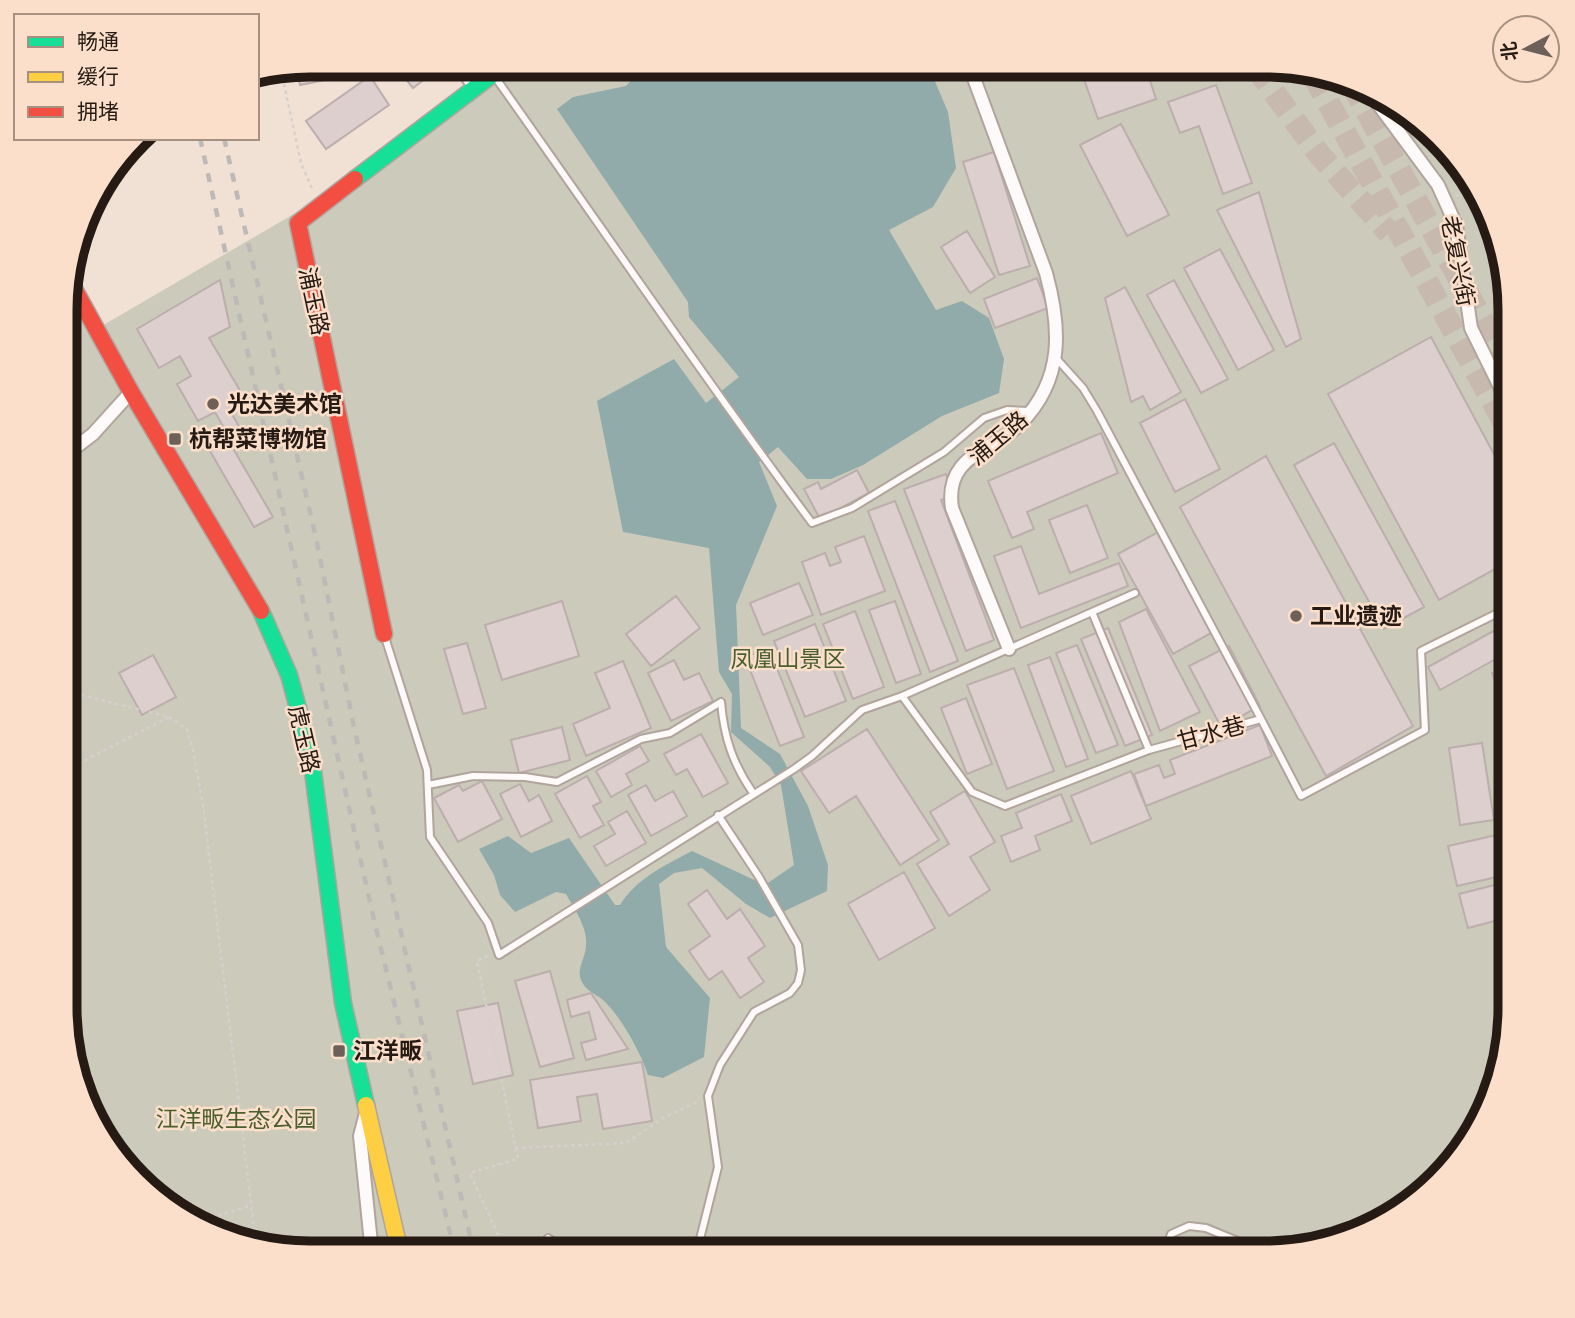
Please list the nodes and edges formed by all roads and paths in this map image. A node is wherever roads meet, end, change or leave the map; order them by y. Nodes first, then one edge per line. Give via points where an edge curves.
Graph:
1 (464, 77) edge
2 (488, 77) edge
3 (504, 77) edge
4 (972, 77) edge
5 (283, 79) edge
6 (472, 89) junction
7 (1381, 108) edge
8 (1466, 192) edge
9 (1456, 196) dead end
10 (320, 206) junction
11 (78, 296) edge
12 (1056, 358) junction
13 (1498, 383) edge
14 (131, 392) junction
15 (1031, 411) junction
16 (77, 446) edge
17 (1135, 593) dead end
18 (1092, 612) junction
19 (1498, 613) edge
20 (384, 634) joint
21 (1009, 649) junction
22 (77, 694) edge
23 (902, 696) junction
24 (169, 717) junction
25 (1261, 719) junction
26 (1149, 750) junction
27 (77, 764) edge
28 (428, 785) junction
29 (753, 793) junction
30 (718, 815) junction
31 (498, 952) junction
32 (708, 1096) junction
33 (368, 1105) junction
34 (515, 1148) junction
35 (252, 1205) junction
36 (210, 1218) edge
37 (255, 1234) edge
38 (548, 1238) dead end
39 (371, 1241) edge
40 (397, 1241) edge
41 (501, 1241) edge
42 (553, 1241) edge
43 (700, 1241) edge
44 (1168, 1241) edge
45 (1238, 1241) edge

1 - 6 lane
2 - 6 street, 浦玉路
3 - 15 lane via 707,382 812,523 852,508 944,452 984,418 1007,410
4 - 12 street, 浦玉路 via 1046,273 1055,306
5 - 10 path via 300,163
6 - 10 street, 浦玉路
7 - 13 street, 老复兴街 via 1438,185 1456,225 1471,328
8 - 9 path
10 - 20 street, 浦玉路 via 298,223
11 - 14 street, 虎玉路
12 - 15 street, 浦玉路
12 - 25 lane via 1097,411
14 - 16 street
14 - 33 street, 虎玉路 via 260,608 289,675 311,756 344,1003
15 - 21 street, 浦玉路 via 1019,426 971,457 949,491
17 - 18 lane
18 - 21 lane
18 - 26 lane
19 - 25 lane, 甘水巷 via 1421,651 1425,730 1301,796
20 - 28 lane
21 - 23 lane
22 - 24 path
23 - 26 lane, 甘水巷 via 972,792 1005,806
23 - 29 lane via 862,710 812,756
24 - 27 path
24 - 35 path via 187,729 203,805
25 - 26 lane, 甘水巷
28 - 29 lane via 473,776 557,782 641,738 670,733 721,702 724,734
28 - 31 lane via 430,837 488,923
29 - 30 lane
30 - 31 lane
30 - 32 lane via 798,945 801,970 790,993 754,1012 720,1065
31 - 34 path via 477,961
32 - 34 path via 626,1143
32 - 43 lane via 718,1167
33 - 39 street via 360,1136
33 - 40 street, 虎玉路
34 - 41 path via 518,1160 470,1173
35 - 36 path
35 - 37 path
38 - 42 lane
44 - 45 lane via 1171,1234 1189,1226

